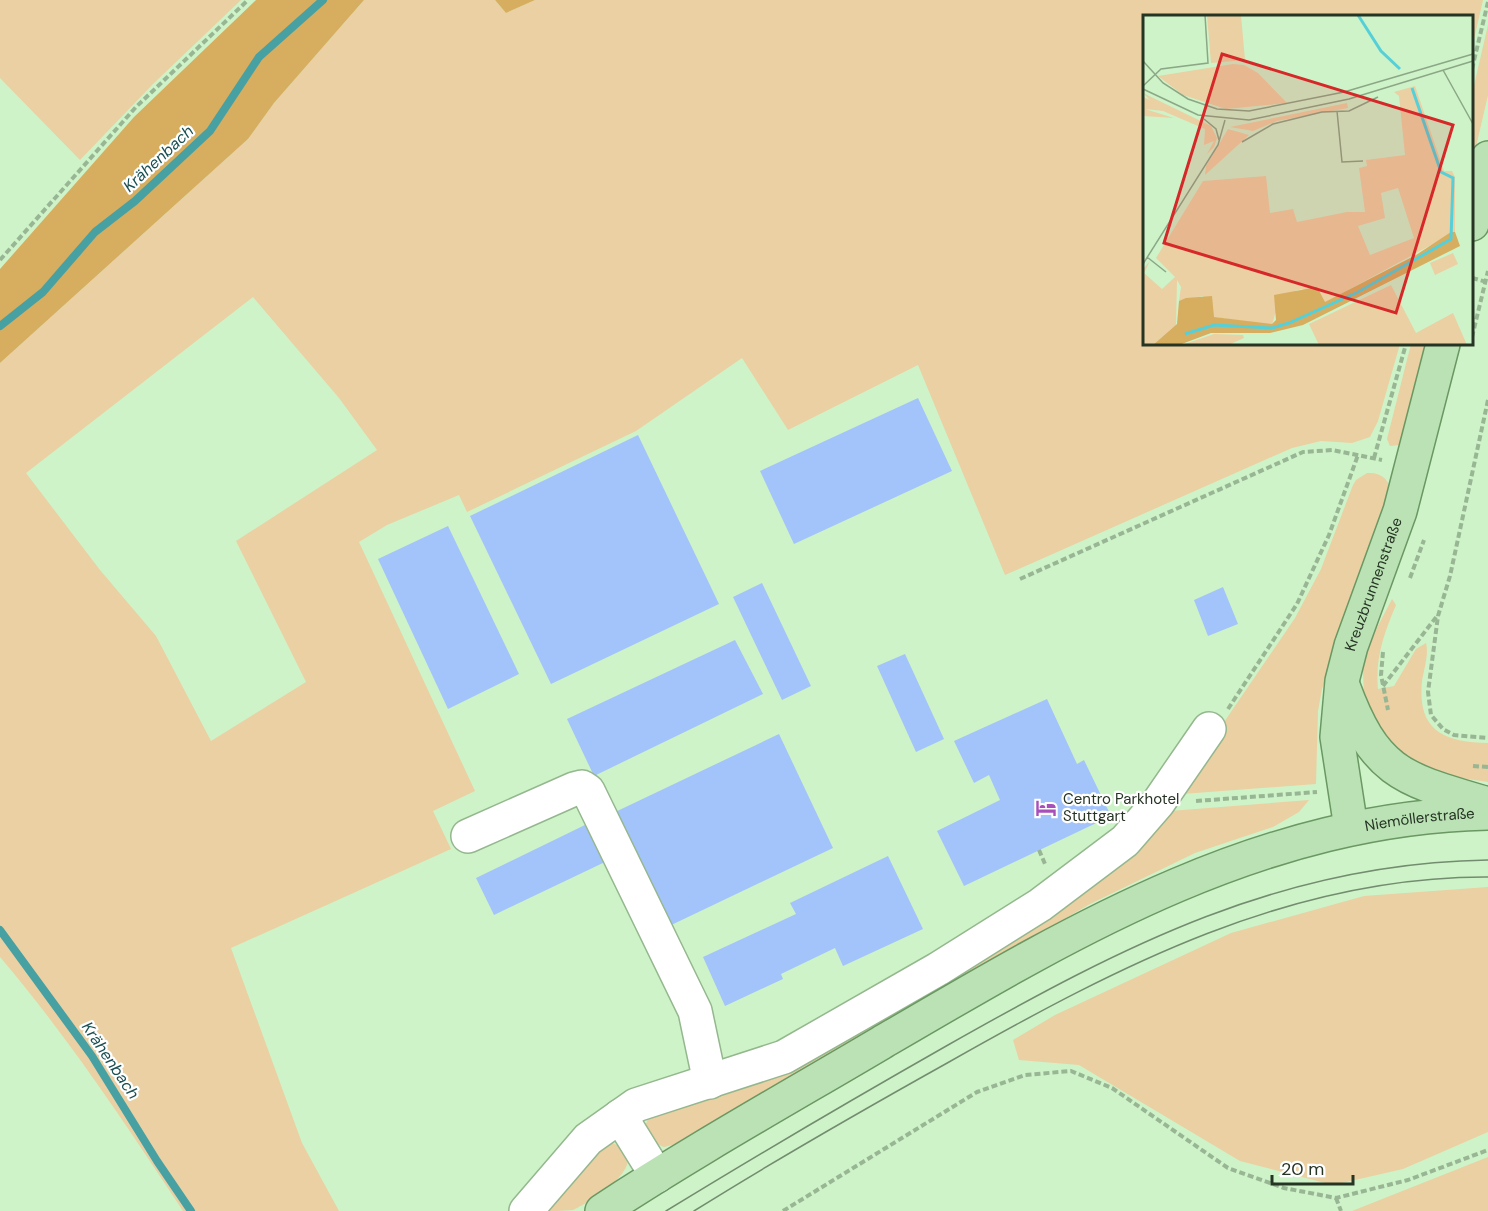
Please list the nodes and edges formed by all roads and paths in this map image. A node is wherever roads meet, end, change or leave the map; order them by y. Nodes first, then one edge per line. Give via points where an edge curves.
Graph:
1 (248, 0) edge
2 (1488, 2) edge
3 (1473, 65) edge
4 (1488, 158) edge
5 (1473, 220) edge
6 (0, 260) edge
7 (1488, 271) edge
8 (1487, 282) edge
9 (1473, 336) edge
10 (1406, 345) edge
11 (1443, 345) edge
12 (1488, 400) edge
13 (1358, 455) junction
14 (1427, 531) dead end
15 (1020, 579) dead end
16 (1409, 581) dead end
17 (1438, 616) junction
18 (1386, 642) dead end
19 (1341, 681) junction
20 (1382, 686) junction
21 (1390, 713) dead end
22 (1209, 729) joint
23 (1488, 738) edge
24 (1344, 789) junction
25 (1158, 803) junction
26 (1488, 804) edge
27 (1488, 813) edge
28 (1351, 828) junction
29 (468, 836) dead end
30 (710, 1082) junction
31 (620, 1116) junction
32 (1488, 1150) edge
33 (657, 1176) junction
34 (1336, 1198) junction
35 (526, 1211) edge
36 (602, 1211) edge
37 (783, 1211) edge
38 (1341, 1211) edge

1 - 6 path via 129,115
2 - 3 path
4 - 5 main road
7 - 8 path
8 - 9 path
10 - 13 path via 1374,458
11 - 19 main road, Kreuzbrunnenstraße via 1400,512
12 - 17 path
13 - 15 path via 1325,449 1303,452
13 - 22 path via 1329,535 1297,604 1239,693
14 - 16 path
17 - 20 path
17 - 23 path via 1428,681 1431,715 1448,733
18 - 20 path via 1380,669
19 - 24 main road, Kreuzbrunnenstraße via 1336,723
19 - 26 main road via 1363,734 1385,761 1425,785
20 - 21 path
22 - 25 lane
24 - 25 path
24 - 28 main road, Kreuzbrunnenstraße
25 - 30 lane via 1106,858 948,963 794,1053
27 - 28 main road, Niemöllerstraße via 1405,819
28 - 33 main road, Niemöllerstraße via 1218,867 1113,913 937,1010
29 - 30 lane via 574,789 582,787 588,791 695,1011
30 - 31 lane via 642,1102
31 - 33 lane
31 - 35 lane via 588,1139
32 - 34 path via 1372,1192
33 - 36 main road, Niemöllerstraße
34 - 37 path via 1284,1188 1228,1168 1112,1089 1071,1071 1024,1075 977,1092
34 - 38 path

